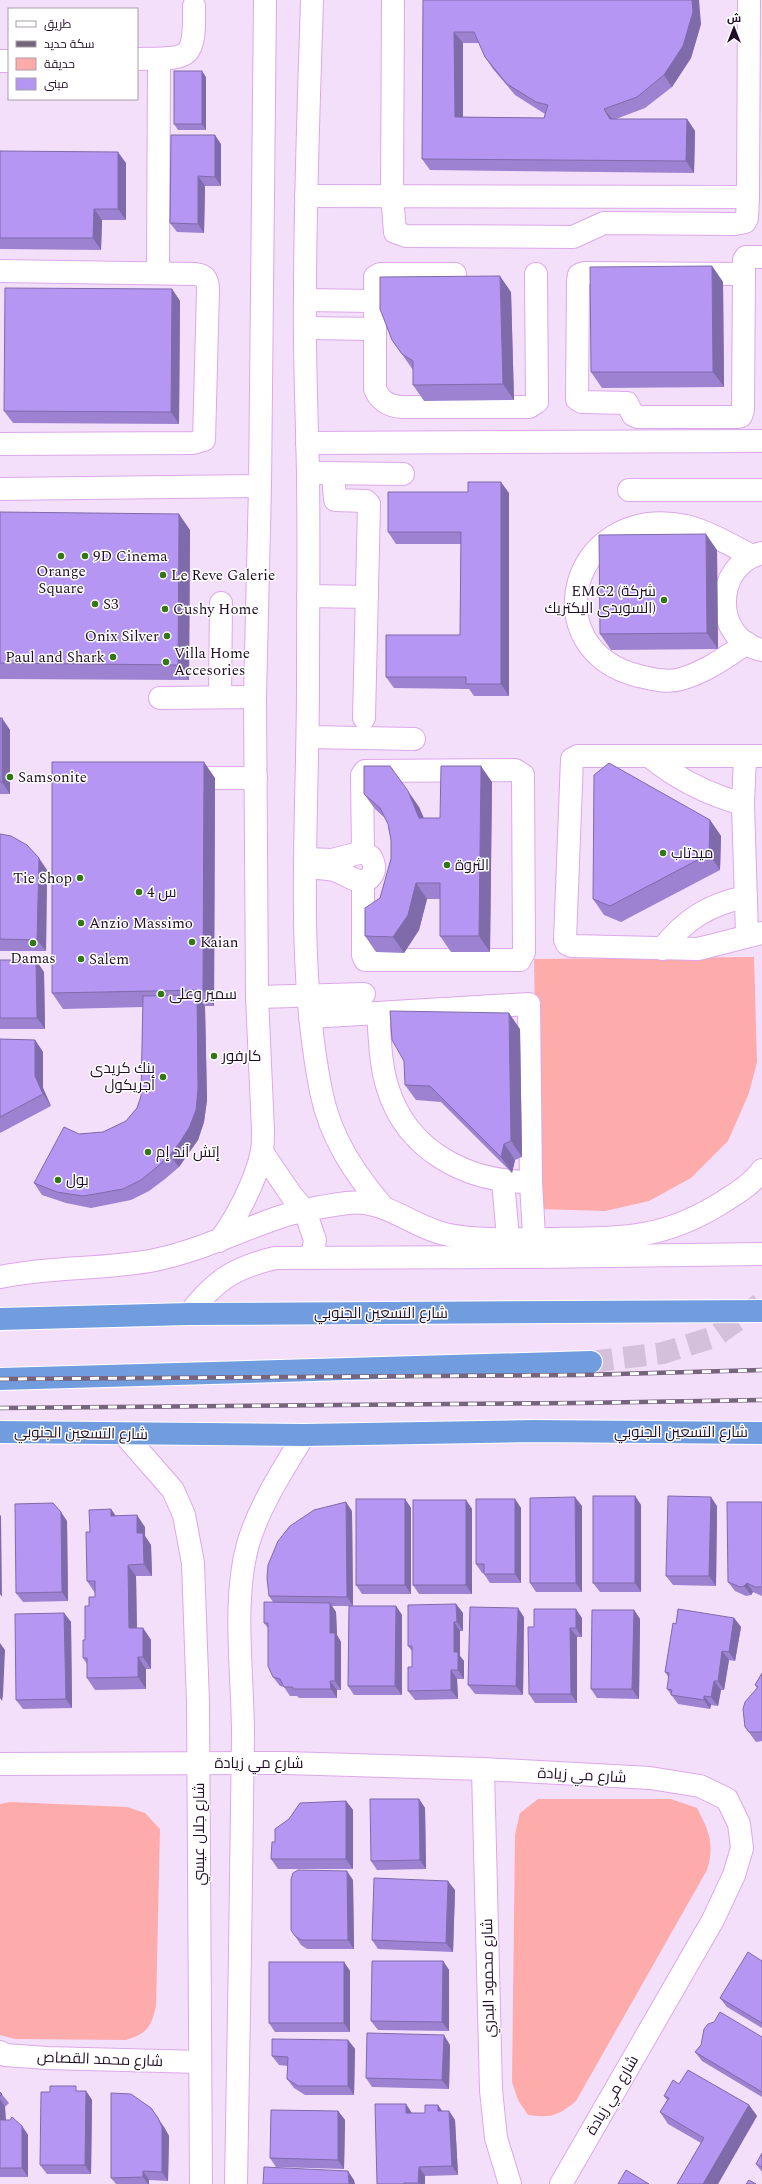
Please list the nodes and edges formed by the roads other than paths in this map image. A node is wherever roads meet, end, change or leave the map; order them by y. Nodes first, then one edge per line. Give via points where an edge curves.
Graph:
1 (265, 0) edge
2 (312, 0) edge
3 (393, 0) edge
4 (749, 0) edge
5 (194, 6) dead end
6 (138, 59) edge
7 (159, 59) junction
8 (392, 195) junction
9 (306, 196) junction
10 (748, 197) junction
11 (762, 257) edge
12 (0, 272) edge
13 (158, 272) junction
14 (455, 274) dead end
15 (536, 274) dead end
16 (744, 274) junction
17 (305, 300) junction
18 (374, 301) junction
19 (306, 328) junction
20 (375, 329) junction
21 (762, 441) edge
22 (307, 443) junction
23 (0, 444) edge
24 (308, 473) junction
25 (333, 473) junction
26 (403, 474) dead end
27 (260, 486) junction
28 (0, 489) edge
29 (629, 490) dead end
30 (762, 490) edge
31 (757, 555) edge
32 (308, 596) junction
33 (367, 597) junction
34 (221, 603) dead end
35 (755, 647) edge
36 (220, 697) junction
37 (254, 697) junction
38 (160, 698) dead end
39 (364, 718) dead end
40 (308, 737) junction
41 (414, 739) dead end
42 (649, 756) junction
43 (753, 756) edge
44 (164, 777) edge
45 (256, 778) junction
46 (743, 804) junction
47 (363, 852) junction
48 (306, 863) junction
49 (363, 881) junction
50 (746, 897) junction
51 (755, 934) edge
52 (662, 949) junction
53 (308, 994) junction
54 (364, 994) dead end
55 (257, 997) junction
56 (378, 1013) junction
57 (310, 1017) junction
58 (262, 1152) junction
59 (760, 1178) edge
60 (503, 1180) junction
61 (531, 1182) junction
62 (384, 1208) junction
63 (305, 1211) junction
64 (508, 1238) junction
65 (219, 1241) junction
66 (534, 1248) junction
67 (762, 1254) edge
68 (312, 1258) junction
69 (0, 1277) edge
70 (762, 1311) edge
71 (190, 1314) junction
72 (0, 1319) edge
73 (591, 1362) tunnel mouth
74 (0, 1379) edge
75 (0, 1432) edge
76 (762, 1433) edge
77 (124, 1434) junction
78 (304, 1435) junction
79 (242, 1762) junction
80 (199, 1763) junction
81 (0, 1764) edge
82 (483, 1769) junction
83 (0, 2052) edge
84 (200, 2062) junction
85 (200, 2184) edge
86 (236, 2184) edge
87 (510, 2184) edge
88 (561, 2184) edge

1 - 27 street
2 - 9 street
3 - 8 street
4 - 10 street
5 - 7 street via 195,35 192,46 183,56
6 - 7 street
7 - 13 street
8 - 9 street
8 - 10 street
8 - 10 street via 395,232 399,235 573,237 604,223 745,222
9 - 17 street
11 - 16 street via 746,257
12 - 13 street
13 - 23 street via 202,275 208,283 204,440 193,443
14 - 18 street via 378,274 375,277
15 - 20 street via 537,402 533,407 402,407 388,404 375,389
16 - 16 street via 579,275 577,400 627,403 632,415 638,417 741,416
17 - 18 street
17 - 19 street
18 - 20 street
19 - 20 street
19 - 22 street
21 - 22 street
22 - 24 street
24 - 25 street
24 - 32 street
25 - 26 street
25 - 33 street via 335,500 369,502
27 - 28 street
27 - 37 street
29 - 30 street
31 - 35 street via 734,572 726,586 724,602 732,628
31 - 35 street via 686,526 660,523 634,527 611,536 593,553 580,574 575,598 578,623 589,645 607,662 629,674 654,680 680,680
32 - 33 street
32 - 40 street
33 - 39 street
34 - 36 street
36 - 37 street
36 - 38 street
37 - 45 street
40 - 41 street
40 - 48 street
42 - 43 street
42 - 46 street via 690,784 722,799
42 - 52 street via 578,756 572,759 565,940 572,946
43 - 46 street
44 - 45 street
45 - 55 street
46 - 50 street
47 - 48 street
47 - 49 street via 371,857 375,867 371,876
47 - 49 street via 362,775 365,771 514,770 523,775 524,952 520,960 365,960
48 - 49 street via 344,873 353,880
48 - 53 street
50 - 51 street
50 - 52 street via 726,901 690,919
51 - 52 street via 706,949
53 - 54 street
53 - 55 street
53 - 57 street
55 - 58 street
56 - 57 street
56 - 60 street via 382,1060 388,1088 395,1108 412,1135 436,1156 467,1171
56 - 61 street via 528,1004
57 - 62 street via 321,1093 331,1126 344,1157
58 - 63 street
58 - 65 street via 239,1210
59 - 66 street via 709,1211 652,1234
60 - 61 street
60 - 64 street
61 - 66 street
62 - 63 street via 367,1203 349,1203
62 - 64 street via 431,1230 448,1235
63 - 65 street via 283,1216
63 - 68 street via 315,1240
64 - 66 street
65 - 69 street via 155,1260
66 - 67 street
66 - 68 street
68 - 71 street via 275,1258 249,1264 220,1280 205,1292
70 - 71 highway, شارع التسعين الجنوبي
71 - 72 highway, شارع التسعين الجنوبي
73 - 74 highway
75 - 77 highway, شارع التسعين الجنوبي
76 - 78 highway, شارع التسعين الجنوبي via 533,1431
77 - 78 highway, شارع التسعين الجنوبي
77 - 80 street, شارع جلال عيسي via 173,1490 185,1521 193,1563
78 - 79 street via 268,1496 248,1545 242,1580 240,1618
79 - 80 street, شارع مي زيادة
79 - 82 street, شارع مي زيادة
79 - 86 street
80 - 81 street, شارع مي زيادة
80 - 84 street, شارع جلال عيسي
82 - 87 street, شارع محمود البدري via 490,2090 496,2138
82 - 88 street, شارع مي زيادة via 650,1778 700,1786 727,1799 739,1824 742,1848 734,1875 713,1920
83 - 84 street, شارع محمد القصاص via 4,2055 47,2058
84 - 85 street, شارع جلال عيسي

